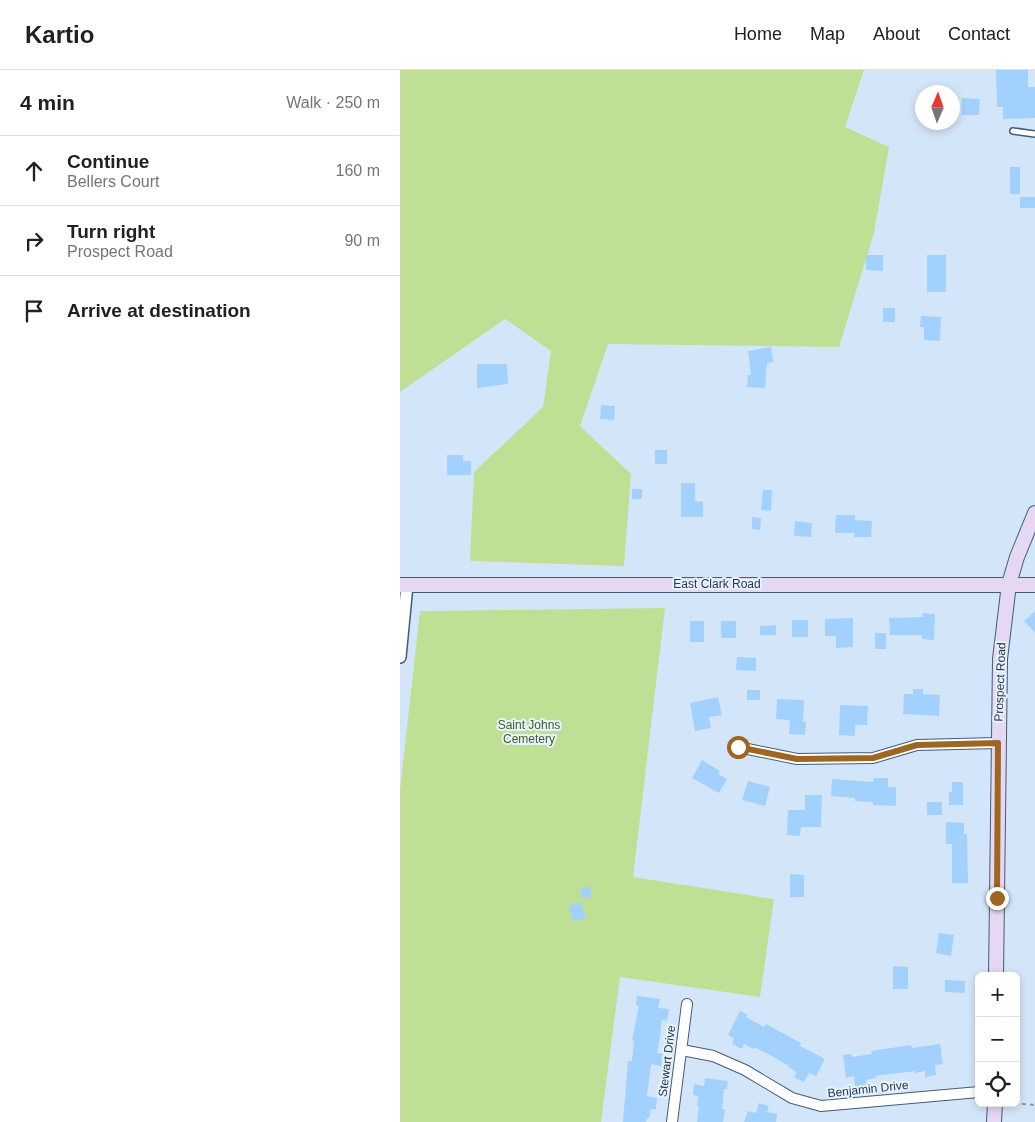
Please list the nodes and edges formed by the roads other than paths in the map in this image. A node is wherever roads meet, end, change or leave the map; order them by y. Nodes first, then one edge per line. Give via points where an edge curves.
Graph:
1 (1013, 131) dead end
2 (1035, 134) edge
3 (1035, 513) edge
4 (1009, 584) junction
5 (404, 585) edge
6 (1035, 585) edge
7 (400, 657) edge
8 (998, 743) junction
9 (738, 747) dead end
10 (996, 972) edge
11 (687, 1004) dead end
12 (682, 1050) junction
13 (975, 1092) edge
14 (994, 1107) edge
15 (672, 1122) edge
16 (994, 1122) edge

1 - 2 lane
3 - 4 main road, Prospect Road
4 - 5 main road, East Clark Road
4 - 6 main road, East Clark Road
4 - 8 main road, Prospect Road via 1000,659
5 - 7 street
8 - 9 street via 917,745 873,758 816,759 770,756
8 - 10 main road, Prospect Road
11 - 12 street, Stewart Drive
12 - 13 street, Benjamin Drive via 713,1056 745,1070 792,1098 821,1106
12 - 15 street, Stewart Drive
14 - 16 main road

